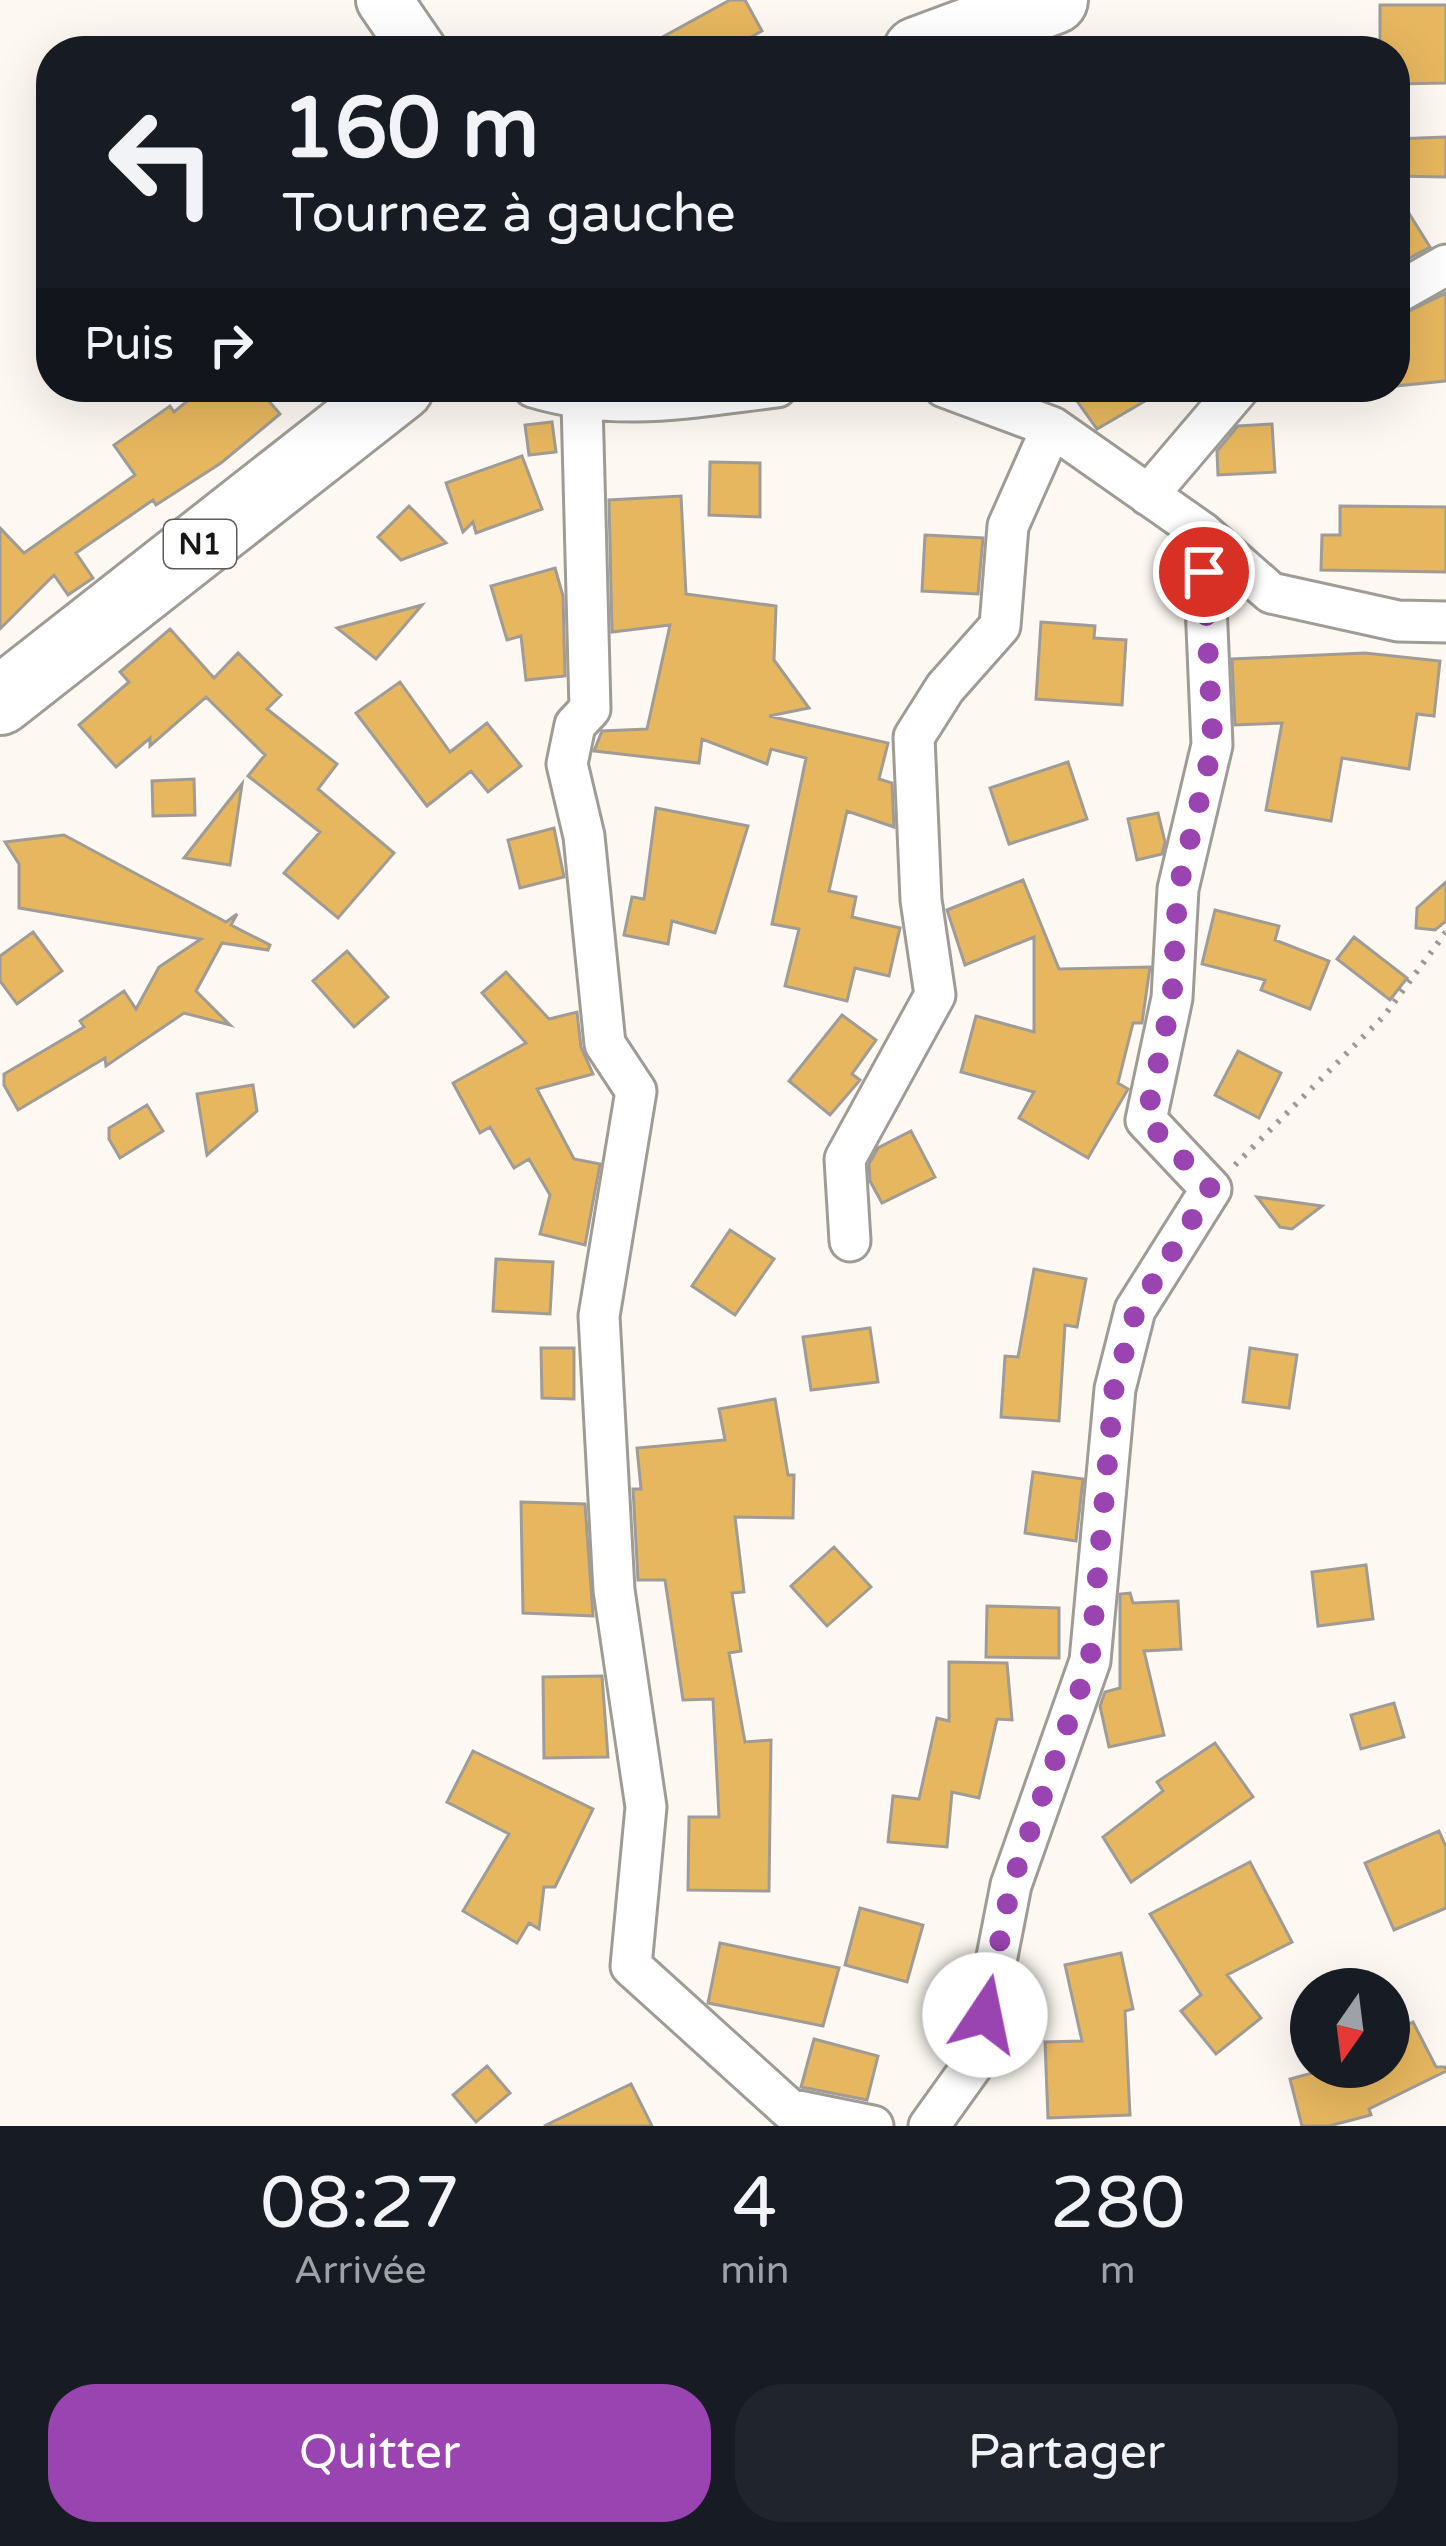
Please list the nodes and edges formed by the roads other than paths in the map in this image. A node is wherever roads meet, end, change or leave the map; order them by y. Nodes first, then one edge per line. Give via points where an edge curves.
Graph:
1 (385, 0) edge
2 (1054, 0) edge
3 (409, 36) edge
4 (957, 36) edge
5 (1446, 265) edge
6 (1410, 285) edge
7 (381, 402) edge
8 (582, 402) edge
9 (984, 402) edge
10 (1227, 402) edge
11 (1052, 427) junction
12 (1148, 495) junction
13 (1203, 533) junction
14 (1446, 622) edge
15 (0, 701) edge
16 (850, 1241) dead end
17 (872, 2126) edge
18 (929, 2126) edge

1 - 3 street
2 - 4 highway
5 - 6 street
7 - 15 highway, N1
8 - 17 street via 590,709 575,725 567,764 584,836 605,1044 636,1091 599,1316 614,1590 646,1807 631,1966 789,2109
9 - 11 street
10 - 12 street
11 - 12 street
11 - 16 street via 1008,526 1000,626 914,736 921,900 935,995 845,1159
12 - 13 street
13 - 14 street via 1271,593 1398,621
13 - 18 street via 1213,745 1178,889 1172,998 1146,1120 1211,1189 1136,1310 1114,1389 1090,1661 1011,1885 976,2059

